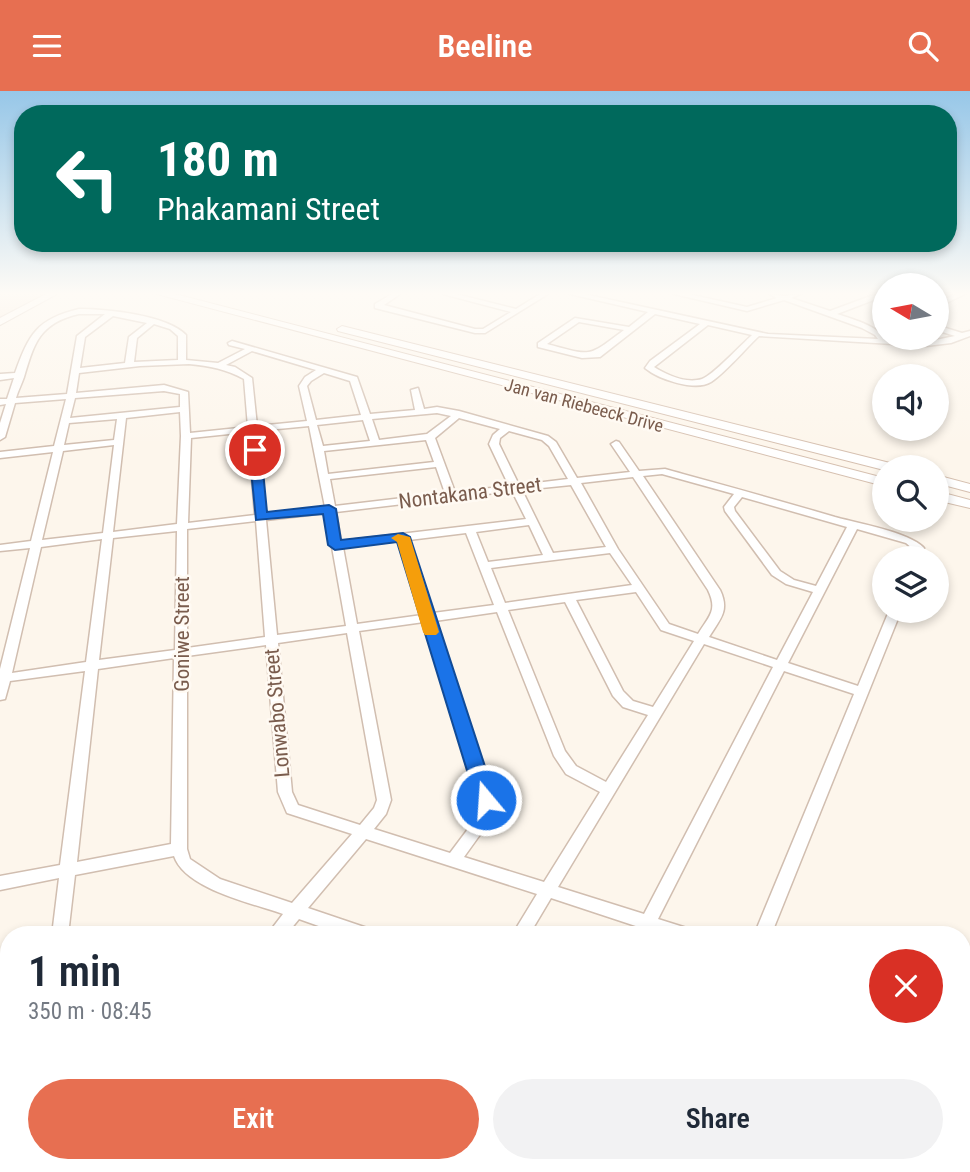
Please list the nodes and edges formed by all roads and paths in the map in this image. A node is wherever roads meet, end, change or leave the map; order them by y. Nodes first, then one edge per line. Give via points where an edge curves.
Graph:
1 (31, 344) edge
2 (80, 344) edge
3 (131, 344) edge
4 (182, 344) edge
5 (237, 344) edge
6 (356, 344) edge
7 (405, 344) edge
8 (542, 344) edge
9 (610, 344) edge
10 (677, 344) edge
11 (745, 344) edge
12 (251, 349) junction
13 (182, 361) junction
14 (129, 366) junction
15 (218, 366) junction
16 (323, 370) junction
17 (75, 371) junction
18 (21, 375) junction
19 (0, 377) edge
20 (415, 390) dead end
21 (71, 396) junction
22 (6, 402) edge
23 (186, 409) junction
24 (420, 411) junction
25 (459, 414) junction
26 (122, 415) junction
27 (368, 416) junction
28 (65, 421) junction
29 (312, 422) junction
30 (253, 428) junction
31 (508, 428) junction
32 (0, 434) edge
33 (186, 436) junction
34 (430, 437) junction
35 (118, 442) junction
36 (375, 443) junction
37 (616, 445) dead end
38 (58, 449) junction
39 (319, 449) junction
40 (0, 455) edge
41 (872, 463) edge
42 (440, 464) junction
43 (634, 473) junction
44 (324, 477) junction
45 (872, 479) edge
46 (573, 481) junction
47 (949, 482) edge
48 (514, 488) junction
49 (970, 488) edge
50 (741, 492) junction
51 (451, 496) junction
52 (949, 498) edge
53 (970, 504) edge
54 (329, 509) junction
55 (261, 517) junction
56 (531, 522) junction
57 (854, 524) junction
58 (182, 528) junction
59 (470, 530) junction
60 (106, 536) junction
61 (403, 537) junction
62 (36, 544) junction
63 (335, 545) junction
64 (917, 546) edge
65 (0, 548) edge
66 (613, 549) junction
67 (550, 558) junction
68 (483, 566) junction
69 (638, 587) junction
70 (818, 590) junction
71 (569, 598) junction
72 (498, 607) junction
73 (426, 618) junction
74 (890, 623) edge
75 (350, 629) junction
76 (270, 639) junction
77 (703, 641) junction
78 (182, 651) junction
79 (90, 665) junction
80 (778, 667) junction
81 (4, 678) junction
82 (861, 692) junction
83 (0, 696) edge
84 (655, 713) junction
85 (610, 790) junction
86 (362, 832) junction
87 (179, 849) junction
88 (454, 859) junction
89 (65, 871) junction
90 (0, 883) edge
91 (548, 889) junction
92 (296, 909) junction
93 (648, 922) junction
94 (61, 926) edge
95 (282, 926) edge
96 (343, 926) edge
97 (525, 926) edge
98 (660, 926) edge
99 (766, 926) edge

1 - 18 street
2 - 17 street
3 - 14 street
4 - 13 street
5 - 12 street
6 - 45 main road, Jan van Riebeeck Drive
7 - 41 main road, Jan van Riebeeck Drive
8 - 9 street via 588,357
10 - 11 street via 649,369 665,377 701,383
12 - 15 street
12 - 16 street
13 - 14 street, Lonwabo Street
13 - 15 street, Lonwabo Street
14 - 17 street, Lonwabo Street
15 - 30 street, Lonwabo Street via 248,378
16 - 27 street via 357,381
16 - 29 street via 304,384
17 - 21 street
18 - 19 street
18 - 22 street
20 - 24 street
21 - 22 street
21 - 23 street via 174,388 187,396
21 - 28 street
22 - 32 street
23 - 26 street
23 - 33 street, Goniwe Street
24 - 25 street
24 - 27 street
25 - 31 street
25 - 34 street
26 - 28 street
26 - 35 street
27 - 29 street
27 - 36 street
28 - 38 street
29 - 30 street
29 - 39 street
30 - 33 street
30 - 55 street, Lonwabo Street
31 - 46 street via 550,440
31 - 48 street via 494,444
33 - 58 street, Goniwe Street
34 - 36 street
34 - 42 street
35 - 38 street
35 - 60 street
36 - 39 street
37 - 43 street
38 - 40 street
38 - 62 street
39 - 44 street
42 - 44 street
42 - 51 street
43 - 46 street, Nontakana Street
43 - 50 street, Nontakana Street via 669,472
43 - 77 street via 720,603
44 - 54 street
46 - 48 street, Nontakana Street
46 - 66 street
47 - 49 main road
48 - 51 street, Nontakana Street
48 - 56 street
50 - 57 street, Nontakana Street
50 - 70 street via 730,512 776,573
51 - 54 street, Nontakana Street
52 - 53 main road
54 - 55 street, Nontakana Street
54 - 63 street
55 - 58 street, Nontakana Street
55 - 76 street, Lonwabo Street
56 - 59 street
56 - 67 street
57 - 64 street, Nontakana Street
57 - 70 street
58 - 60 street, Nontakana Street
58 - 78 street, Goniwe Street
59 - 61 street
59 - 68 street
60 - 62 street, Nontakana Street
60 - 79 street
61 - 63 street
61 - 73 street
62 - 65 street, Nontakana Street
62 - 81 street
63 - 75 street
66 - 67 street
66 - 69 street
67 - 68 street
68 - 72 street
69 - 71 street
69 - 77 street via 665,627
70 - 80 street
71 - 72 street
71 - 84 street via 618,693 628,704
72 - 73 street
72 - 85 street via 564,762 580,776
73 - 75 street
73 - 88 street via 486,800 484,818
74 - 82 street
75 - 76 street
75 - 86 street via 384,791 381,810
76 - 78 street
76 - 86 street, Lonwabo Street via 287,802 300,814
77 - 80 street
77 - 84 street
78 - 79 street
78 - 87 street, Goniwe Street
79 - 81 street
79 - 89 street
80 - 82 street
80 - 93 street
81 - 83 street
82 - 99 street
84 - 85 street
85 - 91 street
86 - 88 street, Lonwabo Street
86 - 92 street
87 - 89 street
87 - 92 street via 184,863 215,884
88 - 91 street, Lonwabo Street
89 - 90 street
89 - 94 street
91 - 93 street, Lonwabo Street
91 - 97 street
92 - 95 street
92 - 96 street
93 - 98 street, Lonwabo Street

